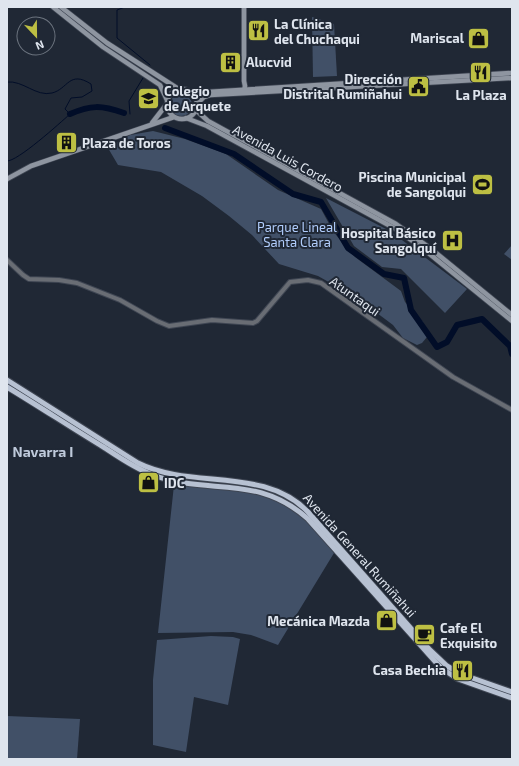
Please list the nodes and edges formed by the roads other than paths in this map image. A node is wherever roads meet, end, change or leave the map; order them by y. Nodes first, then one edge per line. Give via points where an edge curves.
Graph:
1 (53, 7) edge
2 (61, 7) edge
3 (244, 7) edge
4 (512, 73) edge
5 (512, 78) edge
6 (244, 81) junction
7 (236, 89) junction
8 (245, 89) junction
9 (180, 90) junction
10 (191, 93) junction
11 (241, 93) junction
12 (166, 103) junction
13 (197, 104) junction
14 (196, 110) junction
15 (174, 117) junction
16 (186, 118) junction
17 (151, 124) junction
18 (7, 179) edge
19 (7, 260) edge
20 (512, 315) edge
21 (512, 321) edge
22 (7, 380) edge
23 (7, 387) edge
24 (512, 410) edge
25 (512, 692) edge
26 (512, 698) edge

1 - 12 main road via 103,47 160,85
2 - 9 main road via 107,42
3 - 6 main road
4 - 8 main road
5 - 11 main road
6 - 7 main road
6 - 8 main road
7 - 8 main road
7 - 10 main road
8 - 11 main road
9 - 10 main road
9 - 12 main road via 173,93
10 - 13 main road
11 - 13 main road via 207,95
12 - 15 main road
12 - 17 main road
13 - 14 main road
14 - 16 main road
14 - 20 main road, Avenida Luis Cordero via 208,121 396,224 430,248
15 - 16 main road
15 - 17 main road
16 - 21 main road, Avenida Luis Cordero via 207,126 394,228
17 - 18 main road via 31,166
19 - 24 street, Atuntaqui via 29,279 77,283 120,300 169,326 212,320 255,322 290,282 308,280 321,283 453,377
22 - 25 highway, Avenida General Rumiñahui via 145,467 174,475 264,486 291,497 308,511 429,649 447,666 461,674
23 - 26 highway, Avenida General Rumiñahui via 151,475 177,481 255,490 290,504 308,518 441,668 458,679

